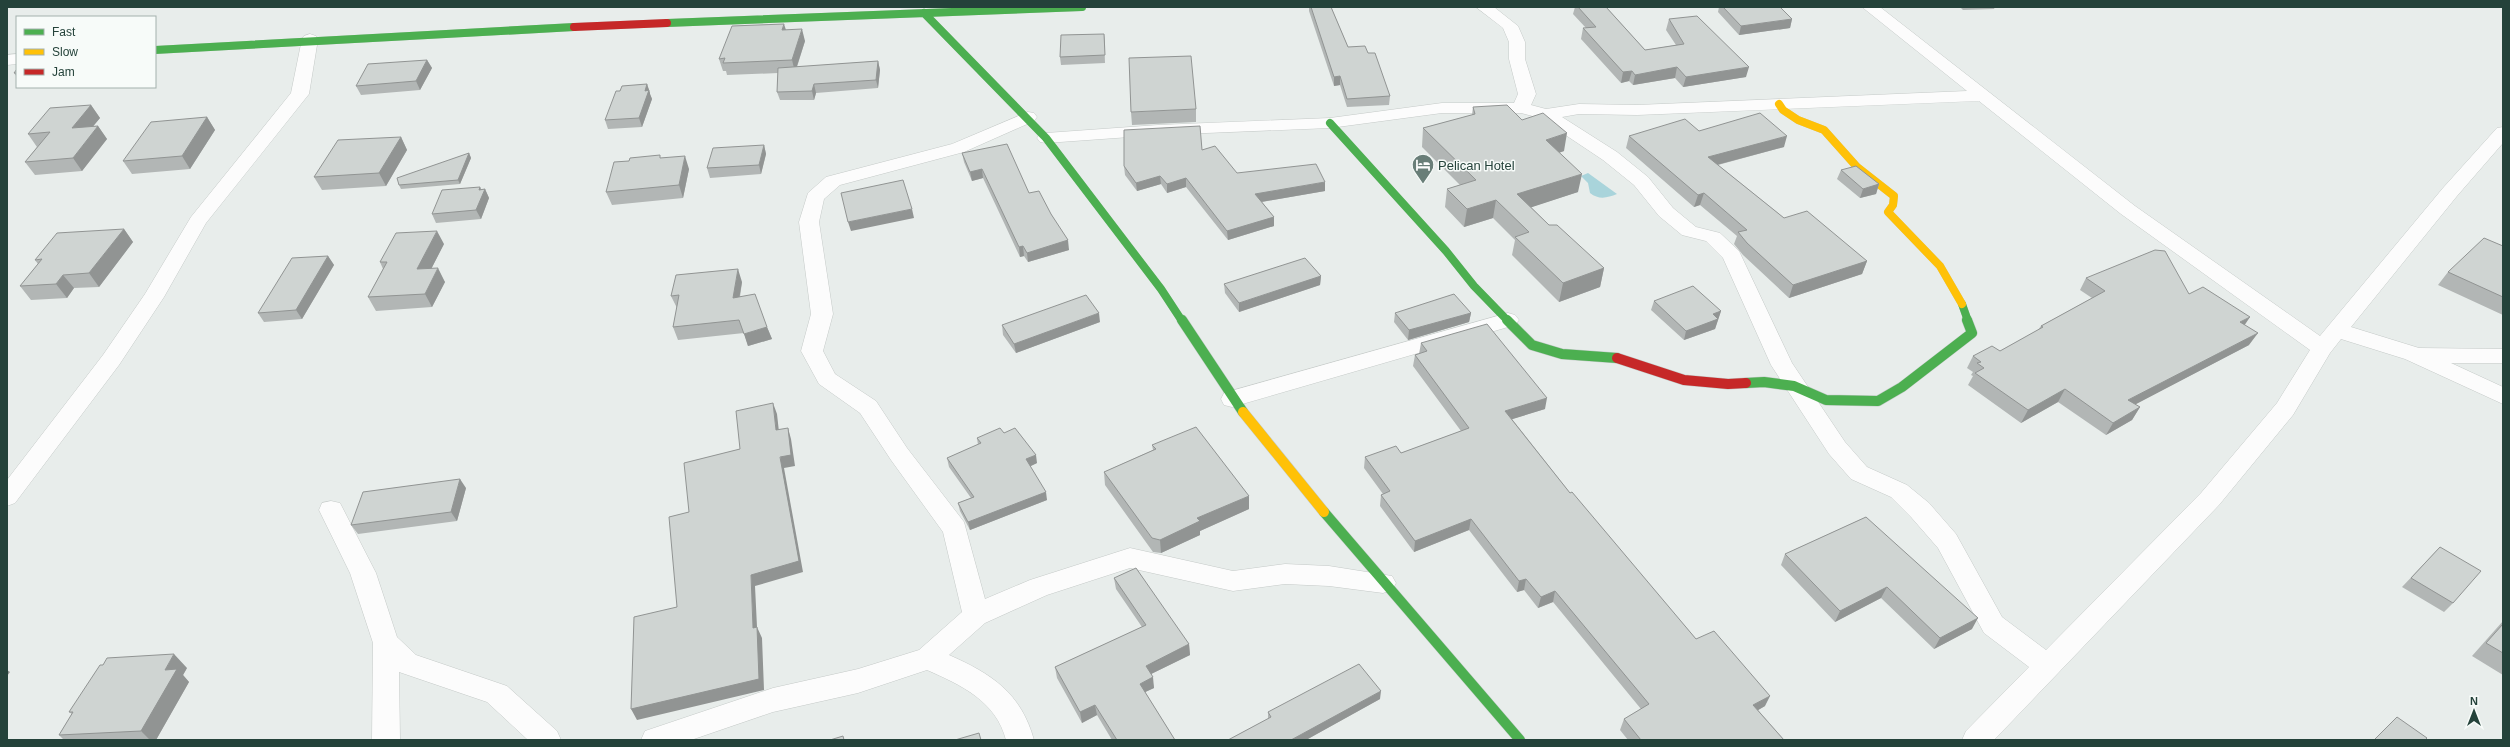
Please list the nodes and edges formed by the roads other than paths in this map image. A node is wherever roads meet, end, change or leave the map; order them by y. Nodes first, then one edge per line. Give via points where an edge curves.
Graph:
1 (1082, 7) edge
2 (1484, 7) edge
3 (1870, 7) edge
4 (924, 13) junction
5 (310, 40) junction
6 (156, 50) edge
7 (1984, 96) junction
8 (1779, 104) junction
9 (1521, 108) junction
10 (1546, 114) junction
11 (1028, 117) junction
12 (1330, 123) junction
13 (2503, 132) edge
14 (1046, 138) junction
15 (1508, 320) junction
16 (2338, 330) junction
17 (2322, 348) junction
18 (2412, 354) junction
19 (2503, 356) edge
20 (1794, 386) junction
21 (2503, 396) edge
22 (1232, 399) junction
23 (7, 497) edge
24 (331, 510) dead end
25 (1383, 583) junction
26 (976, 615) junction
27 (386, 643) junction
28 (928, 658) junction
29 (2047, 665) junction
30 (386, 740) edge
31 (547, 740) edge
32 (655, 740) edge
33 (1020, 740) edge
34 (1520, 740) edge
35 (1976, 740) edge

1 - 4 street
2 - 9 street via 1510,26 1517,42 1517,59 1527,94
3 - 7 street
4 - 5 street via 645,22
4 - 11 street
5 - 6 street
5 - 23 street via 300,94 198,221 154,297 112,360
7 - 8 street
7 - 17 street via 2128,210
8 - 10 street via 1637,110 1579,109
8 - 20 street via 1783,110 1798,120 1824,130 1857,167 1894,196 1893,205 1888,212 1941,265 1957,289 1972,333 1902,387 1878,401 1826,400
9 - 10 street
9 - 12 street via 1442,108
10 - 20 street via 1610,156 1641,181 1666,212 1689,230 1713,237 1732,255
11 - 14 street
11 - 26 street via 958,148 833,181 814,198 809,222 822,314 812,351 827,379 868,407 955,529
12 - 14 street via 1158,130
12 - 15 street via 1446,251 1474,286
13 - 16 street via 2450,192
14 - 22 street via 1160,289
15 - 20 street via 1532,345 1562,354 1620,358 1684,380 1728,384 1764,382
15 - 22 street
16 - 17 street
16 - 18 street
17 - 29 street via 2285,409 2210,499
18 - 19 street
18 - 21 street
20 - 29 street via 1837,448 1859,472 1899,491 1947,541 1993,625
22 - 25 street
24 - 27 street via 364,572
25 - 26 street via 1329,576 1285,574 1233,581 1130,558 1039,587
25 - 34 street
26 - 28 street
27 - 30 street
27 - 31 street via 407,663 497,694
28 - 32 street via 858,681 773,700
28 - 33 street via 994,694 1018,732
29 - 35 street

